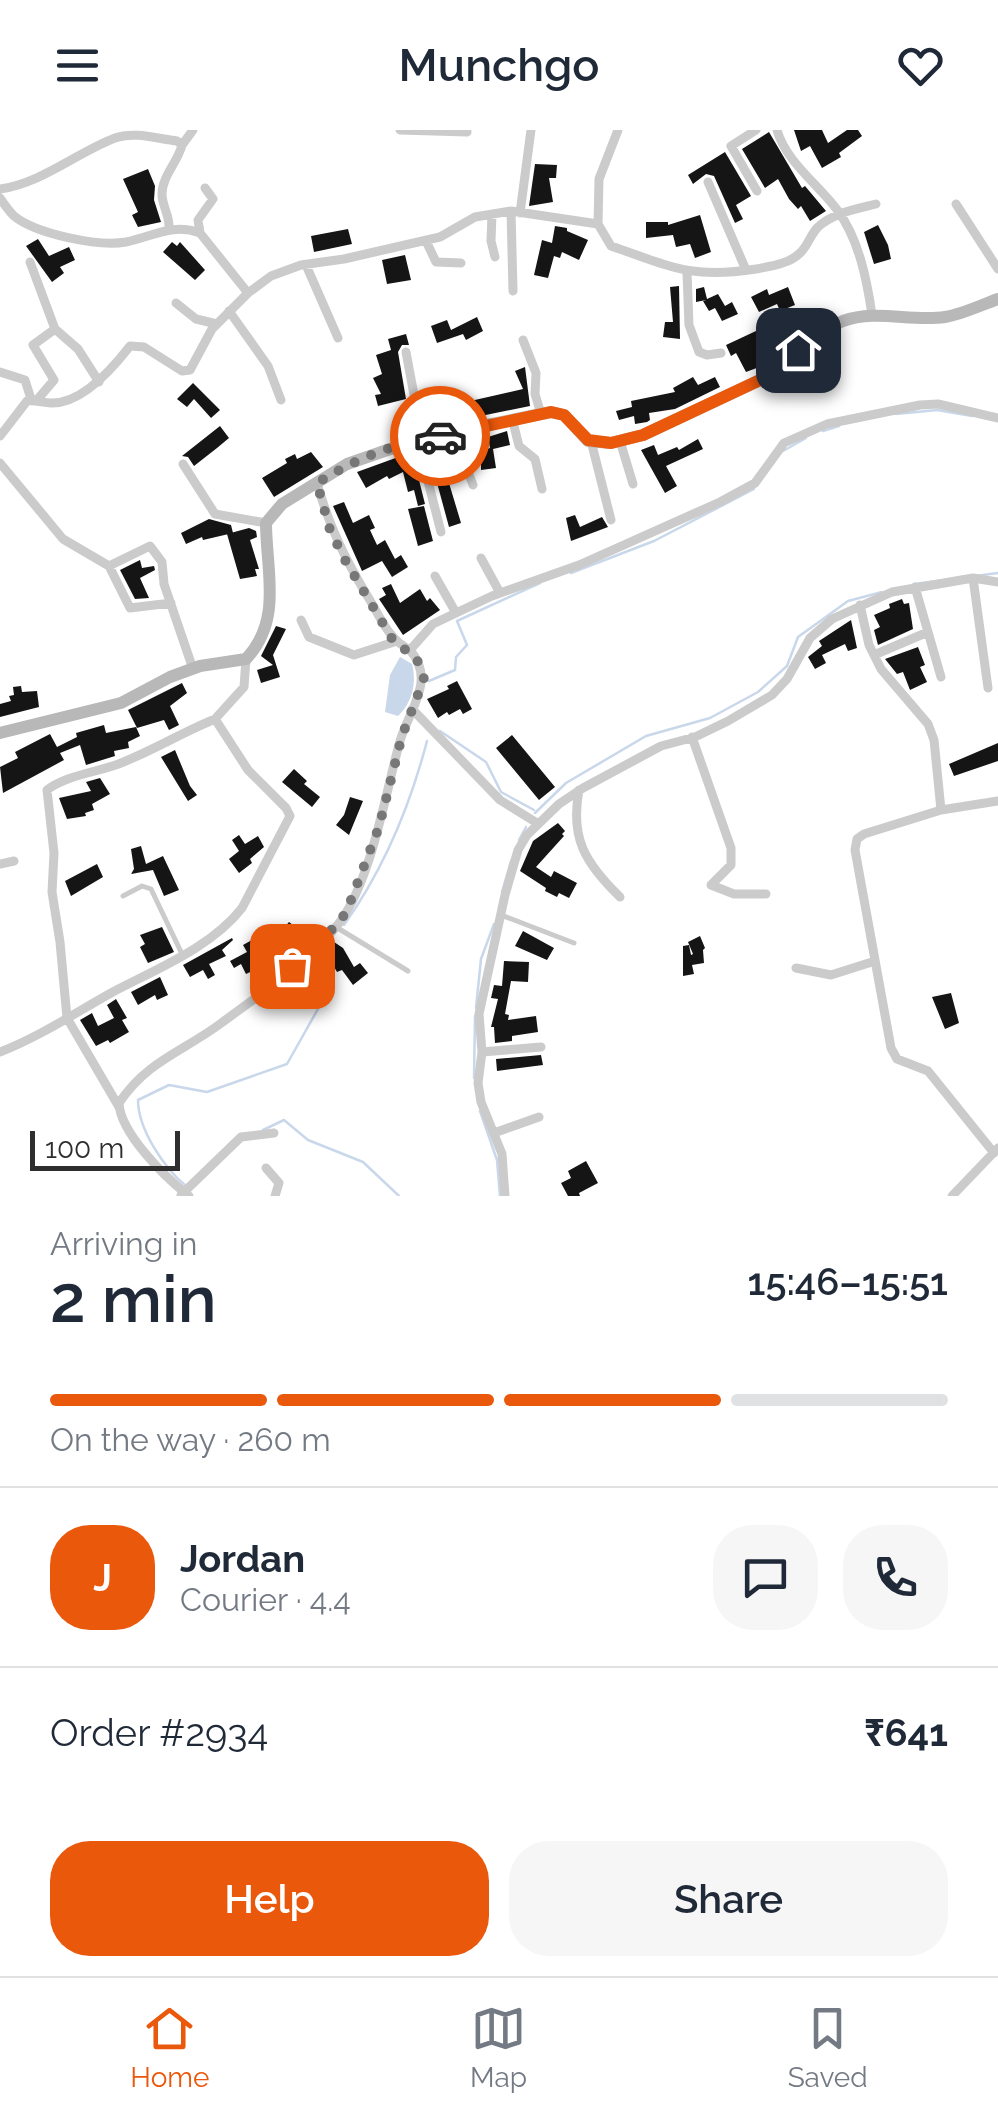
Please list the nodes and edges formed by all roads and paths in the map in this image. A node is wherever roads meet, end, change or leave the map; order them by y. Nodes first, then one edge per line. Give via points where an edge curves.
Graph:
1 (193, 130) edge
2 (400, 130) edge
3 (530, 130) edge
4 (618, 130) edge
5 (756, 130) edge
6 (777, 130) edge
7 (467, 132) edge
8 (182, 145) junction
9 (708, 182) dead end
10 (205, 188) dead end
11 (0, 189) edge
12 (757, 191) dead end
13 (0, 198) edge
14 (876, 204) dead end
15 (956, 204) dead end
16 (516, 212) junction
17 (492, 214) junction
18 (840, 214) junction
19 (598, 224) junction
20 (170, 228) junction
21 (200, 234) junction
22 (426, 241) junction
23 (495, 257) dead end
24 (30, 262) dead end
25 (460, 263) dead end
26 (306, 264) junction
27 (998, 269) edge
28 (746, 270) junction
29 (687, 273) junction
30 (512, 290) dead end
31 (248, 293) junction
32 (998, 298) edge
33 (176, 303) dead end
34 (230, 312) junction
35 (872, 315) junction
36 (217, 324) junction
37 (55, 329) junction
38 (338, 338) dead end
39 (524, 340) dead end
40 (406, 352) dead end
41 (721, 353) dead end
42 (0, 372) edge
43 (99, 382) junction
44 (34, 400) junction
45 (281, 400) dead end
46 (542, 414) junction
47 (998, 418) edge
48 (513, 422) junction
49 (454, 434) junction
50 (0, 436) edge
51 (422, 438) junction
52 (591, 441) junction
53 (620, 442) junction
54 (0, 463) edge
55 (183, 464) dead end
56 (317, 483) junction
57 (633, 484) dead end
58 (473, 485) dead end
59 (542, 489) dead end
60 (610, 520) dead end
61 (266, 523) junction
62 (442, 532) dead end
63 (481, 558) dead end
64 (110, 566) junction
65 (435, 576) dead end
66 (973, 578) junction
67 (998, 582) edge
68 (915, 588) junction
69 (500, 593) junction
70 (171, 603) junction
71 (860, 605) junction
72 (456, 612) junction
73 (301, 620) dead end
74 (928, 632) junction
75 (394, 642) junction
76 (410, 650) junction
77 (874, 655) junction
78 (246, 659) junction
79 (193, 668) junction
80 (941, 677) dead end
81 (988, 688) dead end
82 (412, 709) junction
83 (216, 720) junction
84 (0, 733) edge
85 (692, 737) junction
86 (579, 790) junction
87 (998, 801) edge
88 (940, 810) junction
89 (537, 823) junction
90 (14, 861) dead end
91 (0, 864) edge
92 (766, 894) dead end
93 (123, 896) dead end
94 (620, 896) dead end
95 (501, 915) junction
96 (336, 926) junction
97 (574, 944) dead end
98 (182, 954) junction
99 (876, 961) junction
100 (796, 968) dead end
101 (408, 971) dead end
102 (66, 1018) junction
103 (541, 1047) dead end
104 (0, 1052) edge
105 (482, 1052) junction
106 (119, 1106) junction
107 (539, 1118) dead end
108 (274, 1132) dead end
109 (494, 1133) junction
110 (994, 1153) edge
111 (998, 1166) edge
112 (266, 1168) dead end
113 (184, 1194) edge
114 (275, 1196) edge
115 (505, 1196) edge
116 (952, 1196) edge

1 - 8 street
2 - 7 street
3 - 16 street
4 - 19 street via 599,179
5 - 12 street via 731,146
6 - 18 street
8 - 11 street via 115,138
8 - 20 street via 162,192
9 - 28 street
10 - 21 street via 213,199 198,220
13 - 20 street via 32,228 105,244
14 - 18 street
15 - 27 street
16 - 17 street
16 - 19 street
16 - 30 street
17 - 22 street
17 - 23 street
18 - 28 street via 818,228 796,256
18 - 35 street
19 - 29 street via 611,246
20 - 21 street
21 - 31 street
22 - 25 street via 436,262
22 - 26 street
24 - 37 street
26 - 31 street
26 - 38 street
28 - 29 street
29 - 41 street via 693,340 699,352
31 - 34 street
32 - 35 street via 945,317
33 - 36 street via 196,319
34 - 36 street
34 - 45 street via 268,366
35 - 53 street via 820,332 775,373
36 - 43 street via 190,370 130,346
37 - 43 street
37 - 44 street via 32,348 54,380
39 - 46 street
40 - 51 street
42 - 44 street via 25,380
43 - 44 street via 58,402
44 - 50 street
46 - 48 street
46 - 52 street via 564,415
47 - 69 street via 920,404 827,424 784,443 755,482 720,502
48 - 49 street
48 - 59 street via 519,446 535,459
49 - 51 street
49 - 58 street
51 - 56 street via 347,464
51 - 62 street
52 - 53 street
52 - 60 street
53 - 57 street
54 - 64 street via 63,539
55 - 61 street via 214,514
56 - 61 street via 282,504
56 - 75 street via 330,530
61 - 78 street via 270,609
63 - 69 street
64 - 70 street via 130,608
64 - 70 street via 150,546 162,562
65 - 72 street
66 - 67 street
66 - 68 street
66 - 81 street
68 - 71 street
68 - 74 street
69 - 72 street
70 - 79 street
71 - 77 street
71 - 85 street via 810,638 772,695
72 - 76 street via 432,624
73 - 75 street via 309,637 354,654
74 - 77 street
74 - 80 street
75 - 76 street
76 - 82 street via 424,679
77 - 88 street via 928,724
78 - 79 street
78 - 83 street via 244,687
79 - 84 street via 121,703
82 - 89 street via 500,800
82 - 96 street via 379,827
83 - 98 street via 248,770 290,816 232,921
83 - 102 street via 47,790
85 - 86 street via 660,746
85 - 92 street via 730,848 731,865 711,885 734,894
86 - 89 street
86 - 94 street via 574,818 581,846
87 - 88 street
88 - 99 street via 857,839
89 - 95 street via 518,850
90 - 91 street
93 - 98 lane via 142,886 152,889
95 - 97 lane
95 - 105 street via 479,1014
96 - 101 lane
96 - 106 street via 241,1008 147,1070
98 - 102 street
99 - 100 street via 831,975
99 - 110 street via 897,1059 928,1072
102 - 104 street
102 - 106 street
103 - 105 street
105 - 109 street via 480,1102
106 - 113 street via 130,1133
107 - 109 street
108 - 113 street via 241,1137
109 - 115 street
110 - 111 street
110 - 116 street
112 - 114 street via 279,1183

